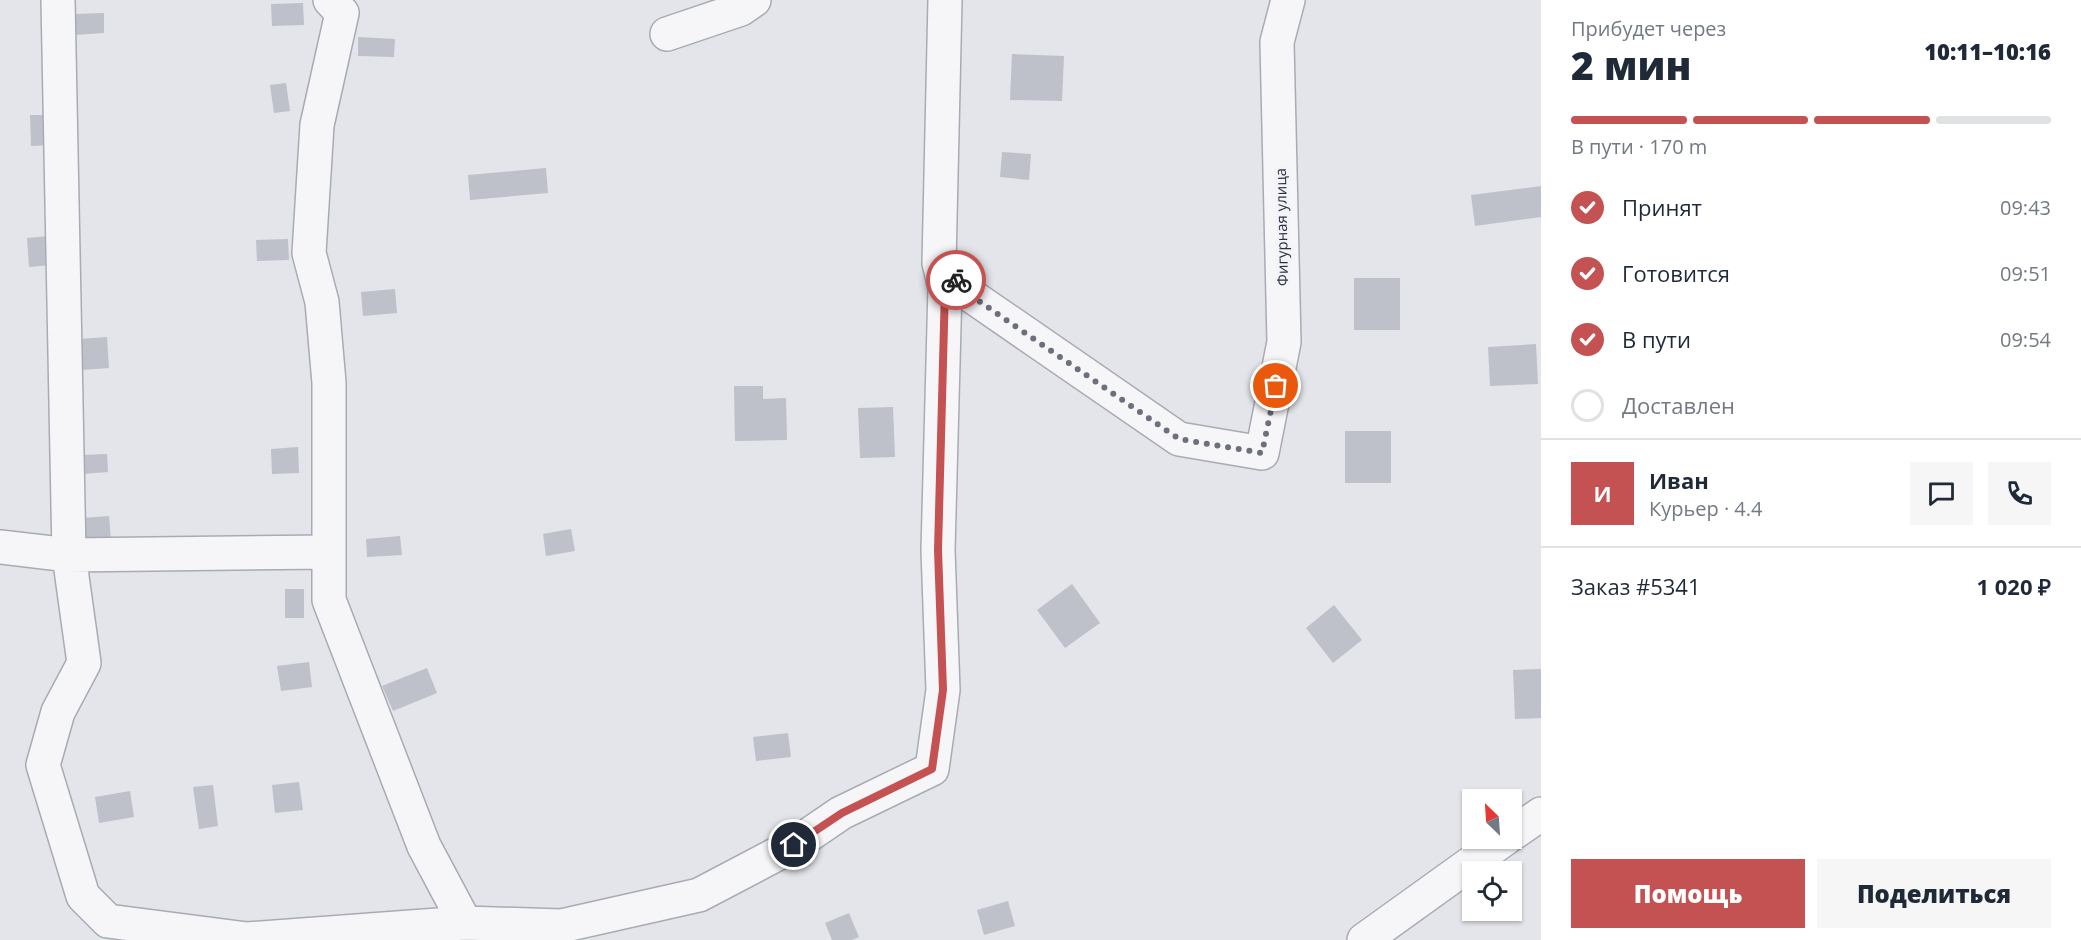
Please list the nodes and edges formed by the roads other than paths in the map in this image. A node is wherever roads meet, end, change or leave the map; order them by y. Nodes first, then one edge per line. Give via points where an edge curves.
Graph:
1 (58, 0) edge
2 (330, 0) edge
3 (754, 0) edge
4 (945, 0) edge
5 (1288, 0) edge
6 (667, 34) dead end
7 (939, 263) junction
8 (0, 547) edge
9 (329, 552) junction
10 (69, 555) junction
11 (1541, 814) edge
12 (1522, 827) edge
13 (1491, 849) edge
14 (465, 923) junction
15 (562, 933) edge
16 (1364, 940) edge

1 - 10 street
2 - 9 street via 342,13 317,125 309,253 322,302 329,383
3 - 6 street via 741,9
4 - 7 street
5 - 7 street, Фигурная улица via 1277,42 1284,342 1262,453 1179,439 973,297
7 - 15 street via 945,288 938,550 943,690 932,769 842,813 794,845 699,895
8 - 10 street
9 - 10 street
9 - 14 street via 329,600 424,846
10 - 14 street via 84,663 58,712 43,765 83,896 108,921 247,939
11 - 12 street
13 - 16 street
14 - 15 street

